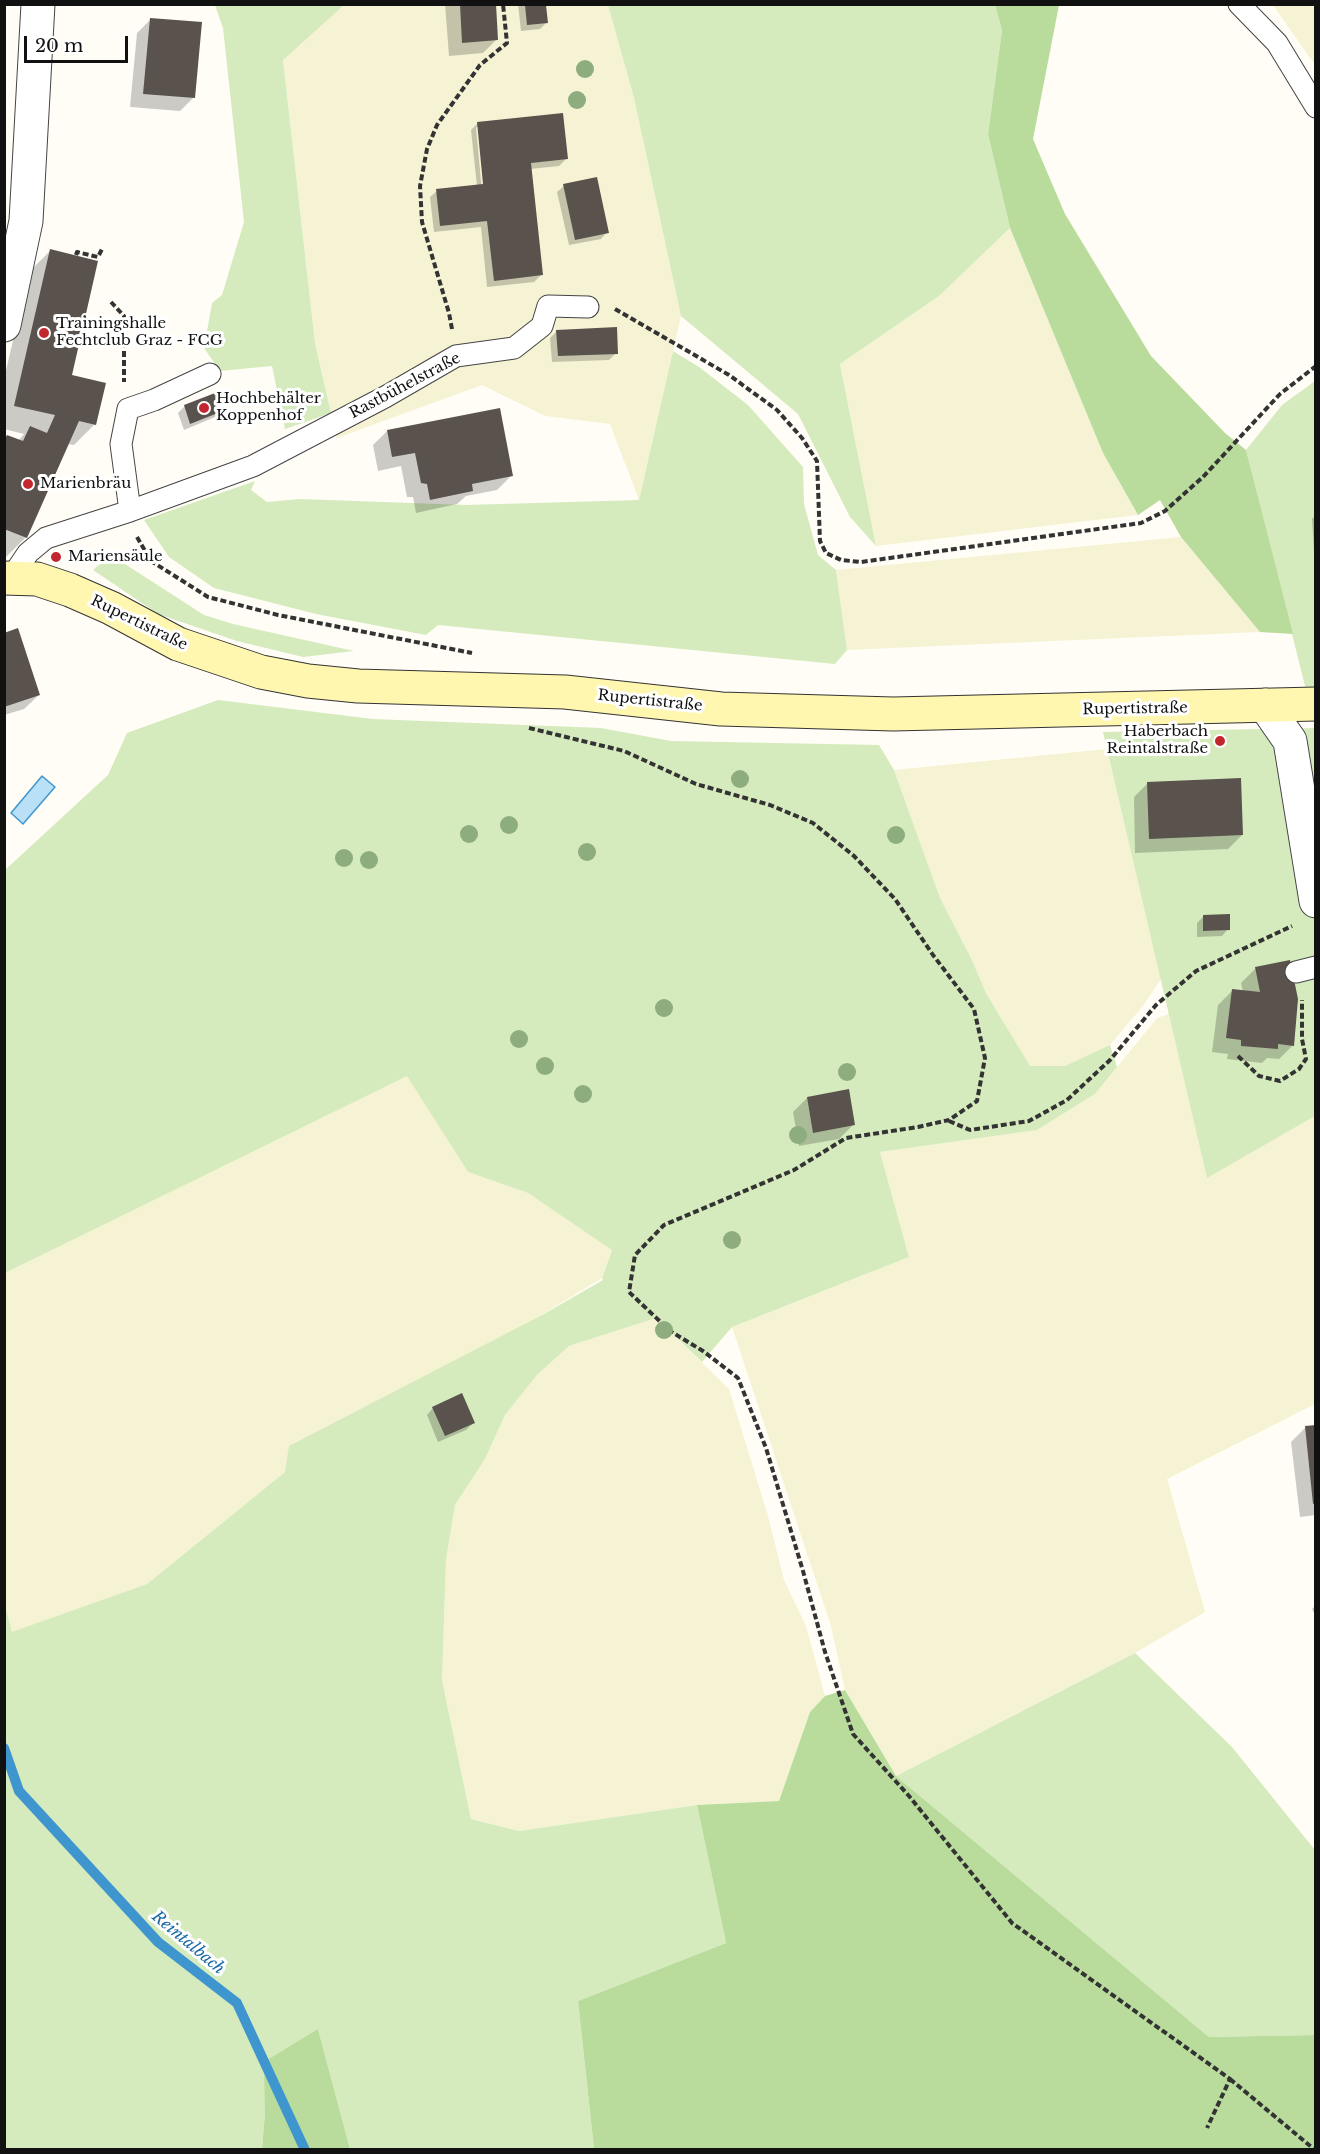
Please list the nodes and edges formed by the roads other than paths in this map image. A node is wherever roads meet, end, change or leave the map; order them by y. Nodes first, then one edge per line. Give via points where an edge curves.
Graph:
1 (38, 4) edge
2 (1239, 4) edge
3 (1316, 108) edge
4 (588, 307) road end
5 (4, 325) edge
6 (210, 374) dead end
7 (130, 511) junction
8 (8, 578) edge
9 (1316, 704) edge
10 (1265, 705) junction
11 (1303, 742) edge
12 (1307, 912) edge

1 - 5 street via 26,221
2 - 3 lane via 1276,43
4 - 7 lane, Rastbühelstraße via 549,306 542,326 514,348 456,356 253,466
6 - 7 lane via 128,409 121,444
7 - 8 lane, Rastbühelstraße via 46,538
8 - 10 main road, Rupertistraße via 38,579 70,590 178,644 250,669 328,683 565,692 720,709 893,714
9 - 10 main road, Rupertistraße
10 - 11 street
11 - 12 street

